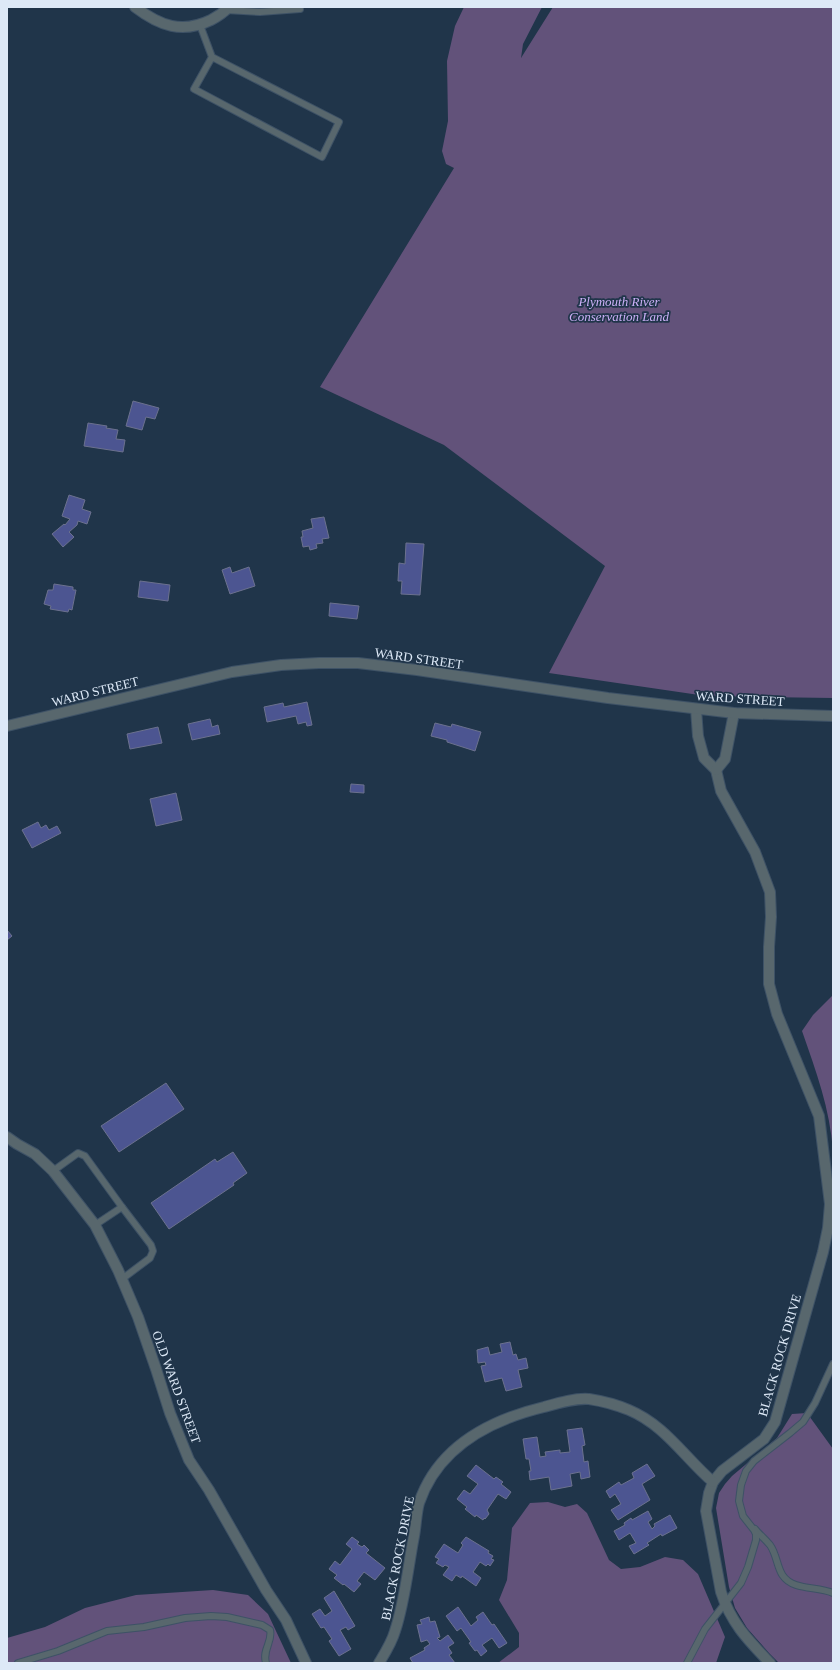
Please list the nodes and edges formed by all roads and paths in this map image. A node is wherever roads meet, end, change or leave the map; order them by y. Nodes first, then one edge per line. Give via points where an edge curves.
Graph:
1 (135, 7) edge
2 (228, 9) edge
3 (300, 9) dead end
4 (200, 25) junction
5 (212, 57) junction
6 (696, 709) junction
7 (734, 713) junction
8 (833, 716) edge
9 (7, 726) edge
10 (716, 770) junction
11 (7, 1137) edge
12 (53, 1171) junction
13 (831, 1184) edge
14 (122, 1207) junction
15 (95, 1225) junction
16 (122, 1279) junction
17 (833, 1364) edge
18 (713, 1482) junction
19 (752, 1526) junction
20 (833, 1593) edge
21 (725, 1604) junction
22 (18, 1663) edge
23 (266, 1663) edge
24 (306, 1663) edge
25 (379, 1663) edge
26 (687, 1663) edge
27 (770, 1663) edge

1 - 4 street via 148,17 168,26 184,28
2 - 3 lane via 260,12
2 - 4 street
4 - 5 lane
5 - 5 lane via 339,122 322,157 194,89
6 - 7 street, WARD STREET
6 - 9 street, WARD STREET via 417,670 358,663 319,663 232,672
6 - 10 street, BLACK ROCK DRIVE via 698,736 704,758
7 - 8 street, WARD STREET
7 - 10 street via 725,759
10 - 13 street, BLACK ROCK DRIVE via 720,791 755,852 770,892 769,984 777,1014 819,1116
11 - 12 street, OLD WARD STREET via 35,1154
12 - 14 lane via 78,1153 85,1156
12 - 15 street, OLD WARD STREET
13 - 18 street, BLACK ROCK DRIVE via 827,1234 775,1422 764,1439
14 - 15 lane
14 - 16 lane via 153,1251 150,1258
15 - 16 street, OLD WARD STREET
16 - 24 street, OLD WARD STREET via 189,1460 286,1620
17 - 19 lane via 803,1422 754,1460 746,1471 739,1501 744,1516
18 - 21 street via 706,1511
18 - 25 street, BLACK ROCK DRIVE via 650,1421 609,1403 588,1399 564,1402 520,1413 487,1427 467,1438 449,1455 426,1485 419,1505 395,1632
19 - 20 lane via 771,1546 778,1569 785,1578 795,1585 825,1589
19 - 21 lane via 756,1540 746,1572
21 - 26 lane via 705,1629
21 - 27 street via 742,1634
22 - 23 lane via 58,1651 107,1631 144,1628 185,1618 216,1616 257,1623 270,1630 265,1650

